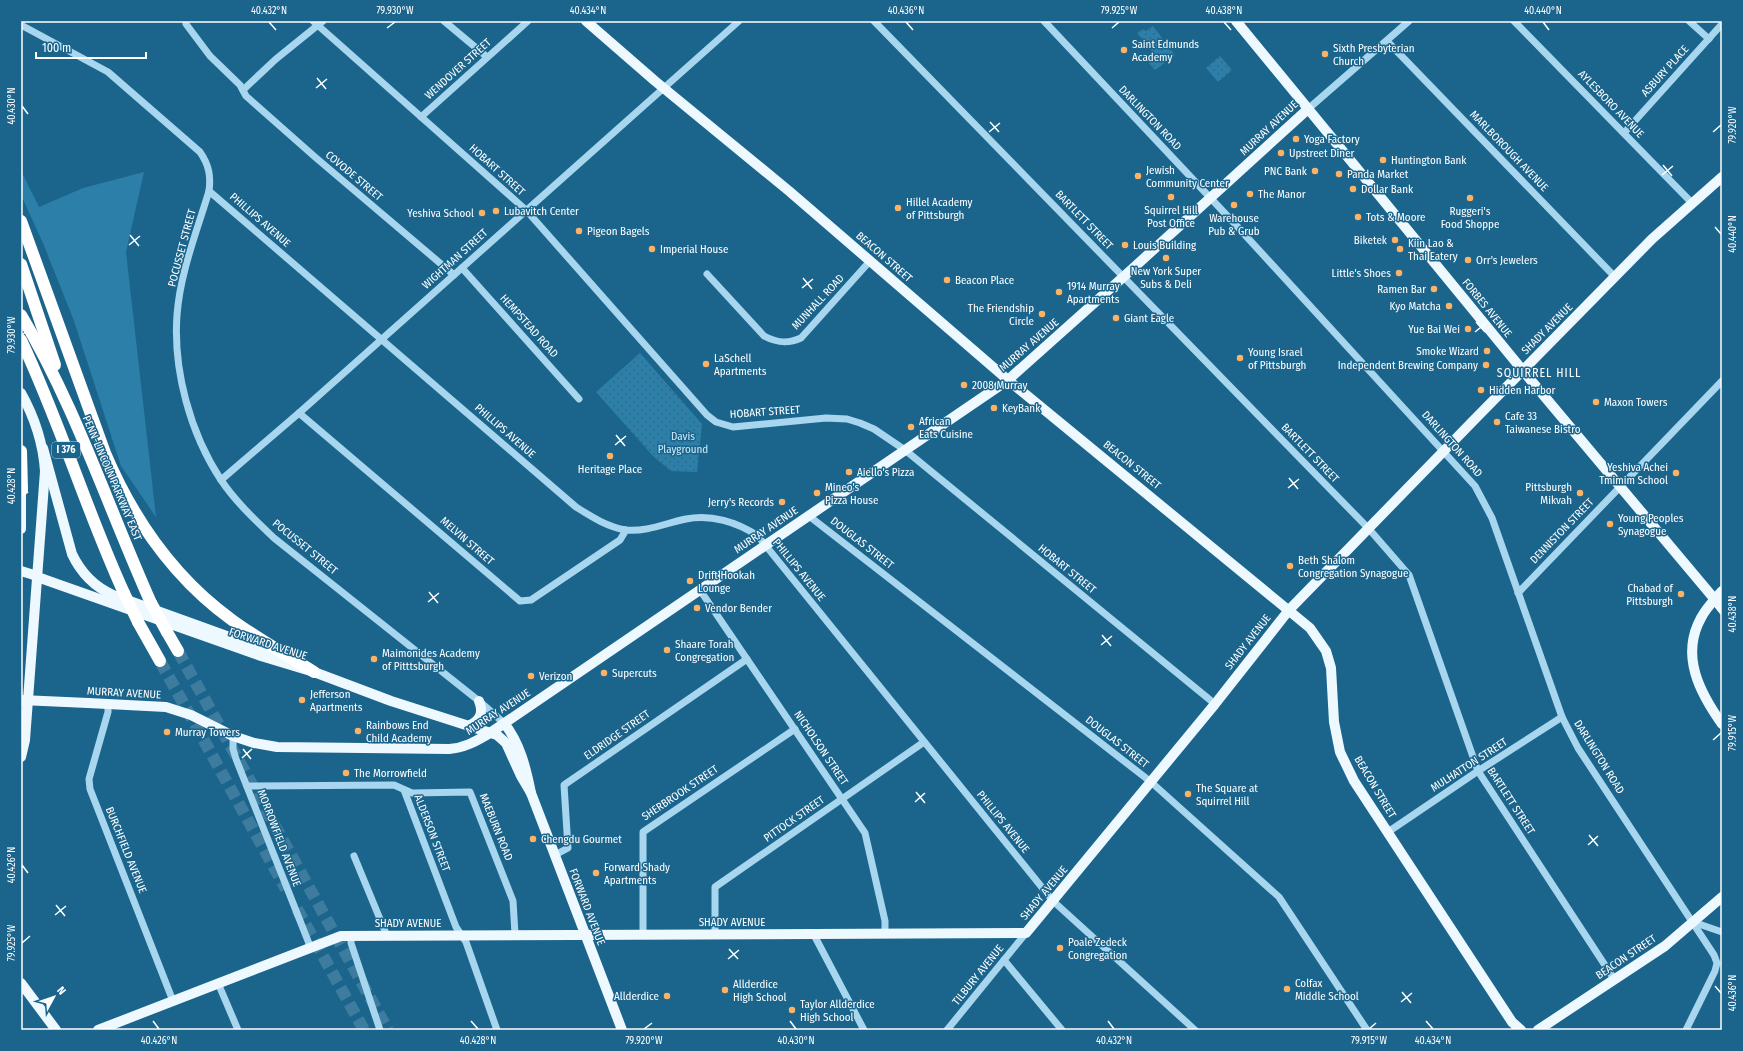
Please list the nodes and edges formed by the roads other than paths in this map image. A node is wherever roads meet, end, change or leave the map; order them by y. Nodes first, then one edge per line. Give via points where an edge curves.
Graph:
1 (444, 21) edge
2 (528, 21) edge
3 (586, 21) edge
4 (739, 21) edge
5 (874, 21) edge
6 (1044, 21) edge
7 (1236, 21) edge
8 (1409, 21) edge
9 (1514, 21) edge
10 (1689, 21) edge
11 (318, 22) edge
12 (186, 24) dead end
13 (1722, 24) edge
14 (21, 25) edge
15 (1709, 39) junction
16 (1387, 41) junction
17 (487, 57) junction
18 (665, 88) junction
19 (243, 90) junction
20 (1308, 109) junction
21 (421, 117) junction
22 (1624, 133) junction
23 (1721, 179) edge
24 (209, 191) junction
25 (1210, 198) junction
26 (1692, 204) junction
27 (526, 210) junction
28 (21, 221) edge
29 (870, 261) junction
30 (21, 264) edge
31 (462, 268) junction
32 (454, 274) junction
33 (708, 274) dead end
34 (1124, 277) junction
35 (1615, 277) junction
36 (21, 315) edge
37 (381, 338) junction
38 (21, 340) edge
39 (1523, 370) junction
40 (1008, 380) junction
41 (1722, 381) edge
42 (21, 393) edge
43 (578, 399) dead end
44 (71, 413) junction
45 (299, 413) junction
46 (43, 448) junction
47 (905, 450) junction
48 (21, 451) edge
49 (1444, 452) junction
50 (221, 480) junction
51 (1620, 486) junction
52 (21, 489) edge
53 (809, 516) junction
54 (21, 529) edge
55 (1369, 529) junction
56 (626, 530) junction
57 (765, 544) junction
58 (21, 571) edge
59 (700, 590) junction
60 (1722, 591) edge
61 (1518, 593) junction
62 (1715, 599) junction
63 (1722, 608) edge
64 (1289, 610) junction
65 (178, 651) tunnel mouth
66 (747, 659) junction
67 (160, 661) tunnel mouth
68 (314, 672) junction
69 (21, 700) edge
70 (479, 701) junction
71 (108, 703) junction
72 (1215, 704) junction
73 (1562, 717) junction
74 (504, 723) junction
75 (1722, 724) edge
76 (468, 726) junction
77 (795, 729) junction
78 (490, 733) junction
79 (233, 736) junction
80 (924, 742) junction
81 (506, 743) junction
82 (21, 757) edge
83 (1478, 771) junction
84 (1151, 782) junction
85 (247, 786) junction
86 (404, 790) junction
87 (531, 793) junction
88 (842, 798) junction
89 (1388, 832) junction
90 (354, 856) dead end
91 (555, 856) junction
92 (1722, 897) edge
93 (1053, 900) junction
94 (1693, 922) junction
95 (1722, 932) edge
96 (884, 933) junction
97 (1026, 933) junction
98 (515, 934) junction
99 (584, 934) junction
100 (643, 934) junction
101 (715, 934) junction
102 (813, 934) junction
103 (462, 935) junction
104 (351, 936) junction
105 (386, 936) junction
106 (310, 946) junction
107 (1004, 960) junction
108 (1614, 979) junction
109 (21, 983) edge
110 (218, 983) junction
111 (173, 1001) junction
112 (950, 1029) edge
113 (56, 1030) edge
114 (98, 1030) edge
115 (238, 1030) edge
116 (380, 1030) edge
117 (497, 1030) edge
118 (622, 1030) edge
119 (864, 1030) edge
120 (1062, 1030) edge
121 (1195, 1030) edge
122 (1367, 1030) edge
123 (1521, 1030) edge
124 (1538, 1030) edge
125 (1686, 1030) edge

1 - 17 street
2 - 17 street, WENDOVER STREET
3 - 18 main road, BEACON STREET
4 - 18 street, WIGHTMAN STREET
5 - 34 street, BARTLETT STREET
6 - 25 street, DARLINGTON ROAD
7 - 20 main road, FORBES AVENUE
8 - 16 street, MURRAY AVENUE
9 - 22 street, AYLESBORO AVENUE
10 - 15 street
11 - 19 street
11 - 21 street, HOBART STREET
12 - 19 street, COVODE STREET via 210,56
13 - 15 street, ASBURY PLACE
14 - 24 street, POCUSSET STREET via 108,72 200,152 207,162 211,178
15 - 22 street, ASBURY PLACE
16 - 20 street, MURRAY AVENUE
16 - 35 street, MARLBOROUGH AVENUE
17 - 21 street, WENDOVER STREET
18 - 27 street, WIGHTMAN STREET
18 - 29 main road, BEACON STREET
19 - 32 street, COVODE STREET via 246,96 315,157
20 - 25 main road, MURRAY AVENUE
20 - 39 main road, FORBES AVENUE
21 - 27 street, HOBART STREET
22 - 26 street, AYLESBORO AVENUE
23 - 26 main road, SHADY AVENUE
24 - 37 street, PHILLIPS AVENUE
24 - 50 street, POCUSSET STREET via 182,280 177,314 176,350 188,412
25 - 34 main road, MURRAY AVENUE
25 - 49 street, DARLINGTON ROAD
26 - 35 main road, SHADY AVENUE via 1652,239
27 - 31 street, WIGHTMAN STREET
27 - 47 street, HOBART STREET via 707,415 716,422 733,427 826,418 846,419 874,429
28 - 68 highway via 105,453 123,493 142,525 173,564 211,603 246,630
29 - 33 street, MUNHALL ROAD via 801,338 789,342 772,341 764,336
29 - 40 main road, BEACON STREET
30 - 44 highway
31 - 32 street, WIGHTMAN STREET
31 - 43 street, HEMPSTEAD ROAD
32 - 37 street, WIGHTMAN STREET
34 - 40 main road, MURRAY AVENUE
34 - 55 street, BARTLETT STREET
35 - 39 main road, SHADY AVENUE
36 - 44 highway, PENN-LINCOLN PARKWAY EAST / I 376
37 - 45 street, WIGHTMAN STREET
37 - 56 street, PHILLIPS AVENUE via 576,507 598,521
38 - 67 highway, I 376, bridge via 42,385 124,593
39 - 49 main road, SHADY AVENUE
39 - 51 main road, FORBES AVENUE
40 - 47 main road, MURRAY AVENUE
40 - 64 main road, BEACON STREET
41 - 51 street, DENNISTON STREET
42 - 46 main road via 34,418
44 - 65 highway, PENN-LINCOLN PARKWAY EAST / I 376, bridge via 151,603
45 - 50 street, WIGHTMAN STREET
45 - 56 street, MELVIN STREET via 520,601 531,600 620,540
46 - 68 main road via 72,554 95,584 114,595 263,648
46 - 82 main road via 44,491 25,740
47 - 53 main road, MURRAY AVENUE
47 - 72 street, HOBART STREET
48 - 52 highway
49 - 55 main road, SHADY AVENUE
49 - 61 street, DARLINGTON ROAD via 1475,486 1492,518
50 - 70 street, POCUSSET STREET via 251,516 274,538
51 - 61 street, DENNISTON STREET
51 - 62 main road, FORBES AVENUE
52 - 54 main road
53 - 57 main road, MURRAY AVENUE
53 - 84 street, DOUGLAS STREET
55 - 64 main road, SHADY AVENUE
55 - 83 street, BARTLETT STREET via 1409,575
56 - 57 street, PHILLIPS AVENUE via 642,530 687,518 716,518 746,528
57 - 59 main road, MURRAY AVENUE
57 - 80 street, PHILLIPS AVENUE
58 - 68 main road, FORWARD AVENUE
59 - 66 street, NICHOLSON STREET
59 - 74 main road, MURRAY AVENUE
60 - 62 main road
61 - 73 street, DARLINGTON ROAD
62 - 63 main road, FORBES AVENUE
62 - 75 main road via 1701,618 1694,636 1692,657 1696,678 1706,701
64 - 72 main road, SHADY AVENUE
64 - 89 main road, BEACON STREET via 1310,628 1326,651 1331,668 1334,722 1340,752 1354,781
66 - 77 street, NICHOLSON STREET
66 - 91 street, ELDRIDGE STREET via 564,785 568,848
68 - 76 main road, FORWARD AVENUE
69 - 71 main road, MURRAY AVENUE, bridge
70 - 74 street, POCUSSET STREET
70 - 76 main road via 481,715 476,722
71 - 79 main road, MURRAY AVENUE via 166,707 191,715
71 - 111 street, BURCHFIELD AVENUE via 108,712 89,779 90,789
72 - 84 main road, SHADY AVENUE
73 - 83 street, MULHATTON STREET
73 - 94 street, DARLINGTON ROAD via 1578,748
74 - 78 main road, MURRAY AVENUE
74 - 81 main road, FORWARD AVENUE
74 - 87 main road, FORWARD AVENUE via 511,732 527,773
76 - 78 main road, FORWARD AVENUE
77 - 88 street, NICHOLSON STREET
77 - 100 street, SHERBROOK STREET via 642,832
78 - 79 main road, MURRAY AVENUE via 464,747 449,749 276,747
78 - 81 main road, FORWARD AVENUE via 502,738
79 - 85 street, MORROWFIELD AVENUE via 233,749
80 - 88 street, PITTOCK STREET
80 - 93 street, PHILLIPS AVENUE
81 - 87 main road, FORWARD AVENUE
83 - 89 street, MULHATTON STREET
83 - 108 street, BARTLETT STREET
84 - 93 main road, SHADY AVENUE
84 - 122 street, DOUGLAS STREET via 1279,897
85 - 86 street, ALDERSON STREET via 394,785
85 - 106 street, MORROWFIELD AVENUE
86 - 98 street, MAEBURN ROAD via 412,793 470,792 514,901
86 - 103 street, ALDERSON STREET via 456,927
87 - 91 main road, FORWARD AVENUE
88 - 96 street, NICHOLSON STREET via 865,833 885,921
88 - 101 street, PITTOCK STREET via 715,887
89 - 123 main road, BEACON STREET via 1512,1022
90 - 105 street
91 - 99 main road, FORWARD AVENUE
92 - 94 main road, BEACON STREET
93 - 97 main road, SHADY AVENUE
93 - 121 street, PHILLIPS AVENUE
94 - 95 street
94 - 108 main road, BEACON STREET via 1665,946
94 - 125 street, DARLINGTON ROAD via 1717,963
96 - 97 main road, SHADY AVENUE
96 - 102 main road, SHADY AVENUE
97 - 107 street, TILBURY AVENUE
98 - 99 main road, SHADY AVENUE
98 - 103 main road, SHADY AVENUE
99 - 100 main road, SHADY AVENUE
99 - 118 main road, FORWARD AVENUE
100 - 101 main road, SHADY AVENUE
101 - 102 main road, SHADY AVENUE
102 - 119 street
103 - 105 main road, SHADY AVENUE
103 - 117 street, ALDERSON STREET
104 - 105 main road, SHADY AVENUE
104 - 106 main road, SHADY AVENUE via 340,936
104 - 116 street via 351,943
106 - 110 main road, SHADY AVENUE
107 - 112 street, TILBURY AVENUE
107 - 120 street
108 - 124 main road, BEACON STREET
109 - 113 main road
110 - 111 main road, SHADY AVENUE
110 - 115 street
111 - 114 main road, SHADY AVENUE

